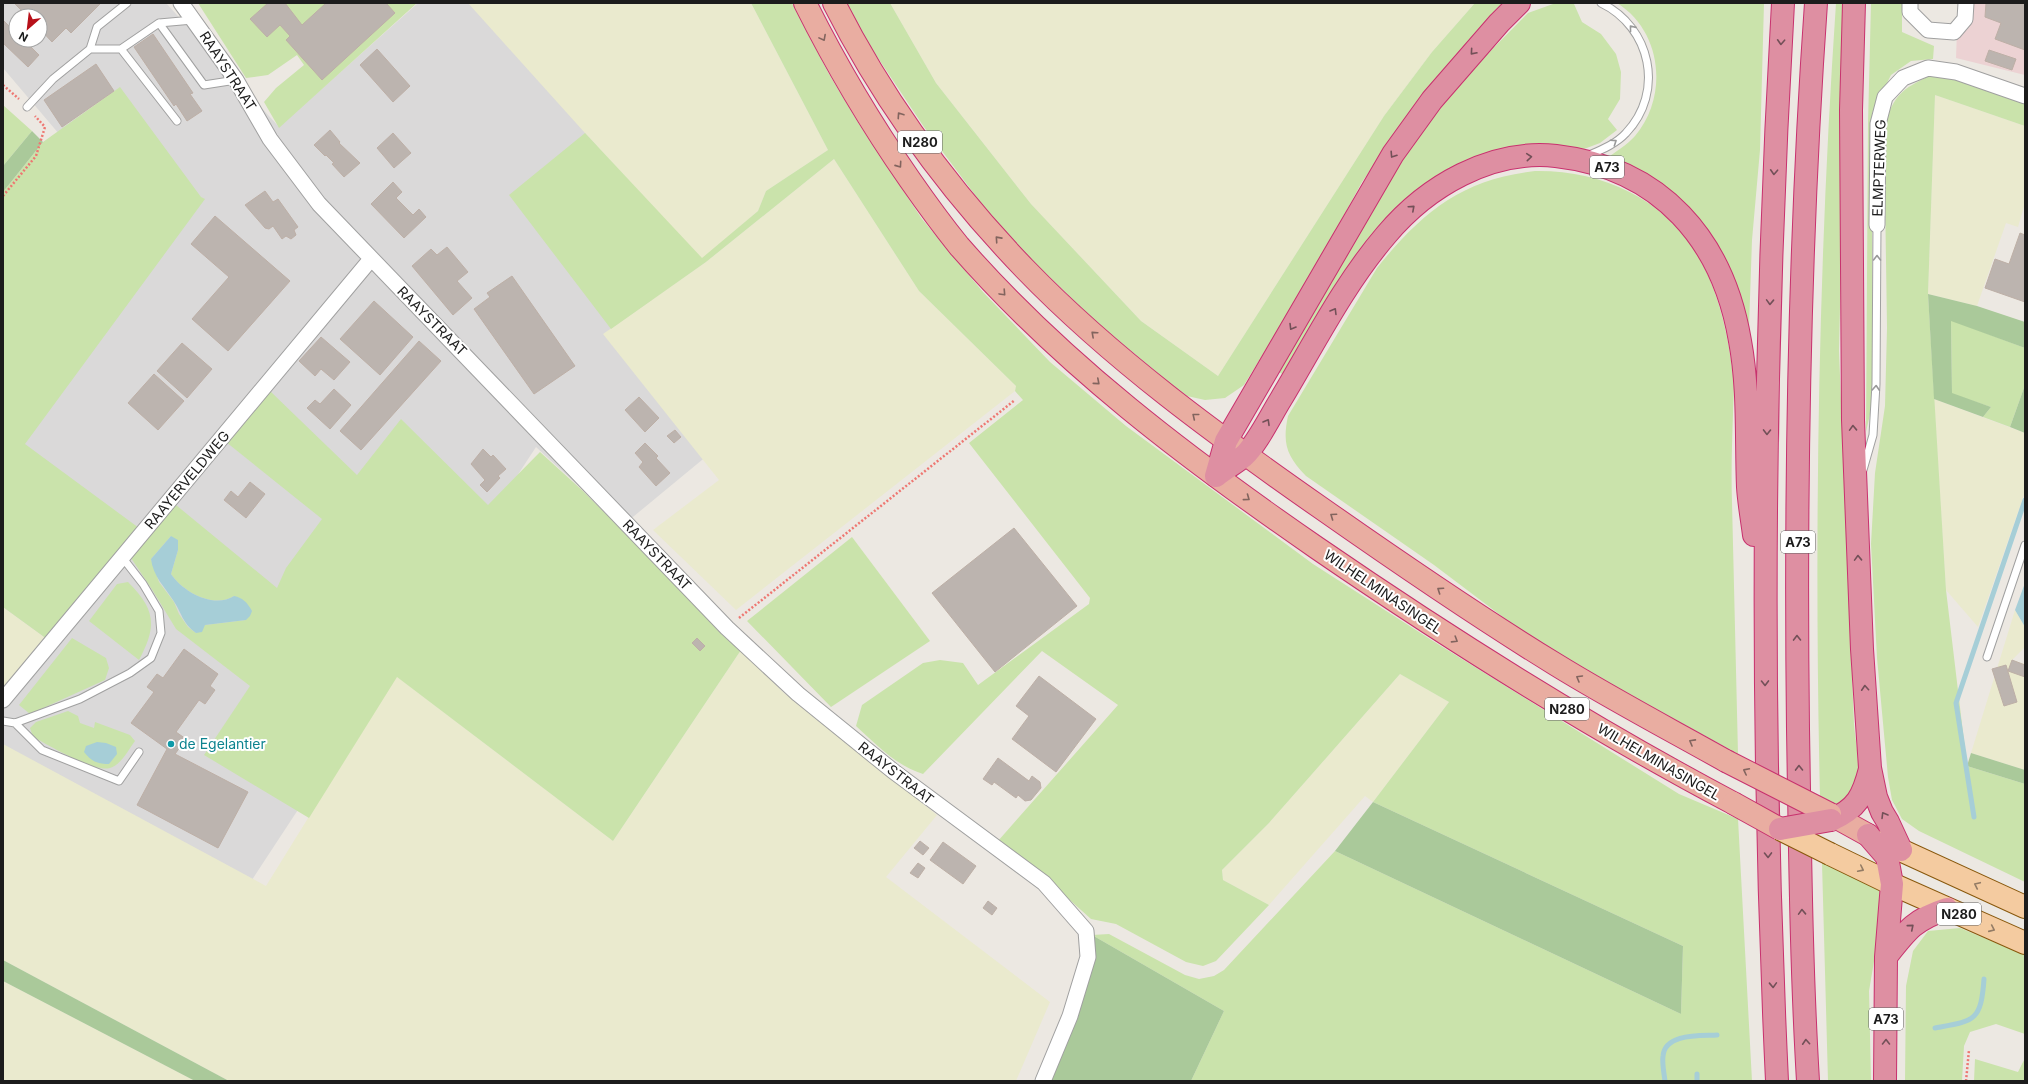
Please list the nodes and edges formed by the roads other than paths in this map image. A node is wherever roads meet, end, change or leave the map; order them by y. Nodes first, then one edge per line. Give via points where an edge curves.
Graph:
1 (127, 3) edge
2 (181, 3) edge
3 (805, 3) edge
4 (834, 3) edge
5 (1519, 3) edge
6 (1601, 3) edge
7 (1783, 3) edge
8 (1816, 3) edge
9 (1854, 3) edge
10 (1910, 3) edge
11 (1966, 3) edge
12 (194, 20) junction
13 (159, 23) junction
14 (90, 49) junction
15 (122, 49) junction
16 (236, 80) junction
17 (2025, 96) edge
18 (27, 107) road end
19 (177, 121) dead end
20 (1580, 160) junction
21 (1877, 225) joint
22 (371, 259) junction
23 (1226, 441) junction
24 (1246, 455) junction
25 (1216, 476) junction
26 (1856, 495) junction
27 (2025, 545) edge
28 (122, 557) junction
29 (1764, 616) junction
30 (1987, 657) dead end
31 (3, 700) edge
32 (3, 721) edge
33 (15, 724) junction
34 (139, 752) dead end
35 (1870, 768) junction
36 (1832, 817) junction
37 (1780, 828) junction
38 (1868, 835) junction
39 (1901, 850) junction
40 (1892, 884) junction
41 (2025, 907) edge
42 (1947, 909) junction
43 (2025, 943) edge
44 (1886, 957) junction
45 (1043, 1081) edge
46 (1777, 1081) edge
47 (1808, 1081) edge
48 (1886, 1081) edge

1 - 14 lane via 98,27
2 - 12 street, RAAYSTRAAT
3 -> 25 highway, N280 via 863,109 890,152 957,243 1022,313 1073,361
23 -> 4 highway, N280 via 1099,338 1043,287 996,237 914,135 864,59
5 -> 23 highway via 1432,100 1393,154
20 -> 6 lane via 1608,147 1627,132 1640,112 1647,92 1647,62 1640,39 1621,16
7 -> 29 highway, A73 via 1773,197
47 -> 8 highway, A73 via 1800,871 1797,614 1800,358 1805,201
26 -> 9 highway via 1853,420 1851,110
10 - 11 street via 1910,12 1928,30 1954,32 1965,20
12 - 13 lane
12 - 16 street, RAAYSTRAAT
13 - 15 lane
13 - 16 lane via 204,85
14 - 15 lane
14 - 18 lane via 53,79
15 - 19 lane
16 - 22 street, RAAYSTRAAT via 270,139 315,198
17 - 21 street, ELMPTERWEG via 1956,72 1928,68 1903,78 1885,97 1878,124
24 -> 20 highway, A73 via 1353,278 1385,235 1414,206 1449,181 1490,164 1540,156
20 - 29 highway, A73 via 1624,174 1672,205 1711,254 1726,285 1735,315 1744,367 1748,489
26 -> 21 lane via 1873,435 1876,384
22 - 28 street, RAAYERVELDWEG
22 - 45 street, RAAYSTRAAT via 727,628 798,694 893,772 1044,883 1086,931 1088,957 1070,1016
23 - 24 highway, N280
23 - 25 highway
24 - 25 highway, A73
36 -> 24 highway, N280, bridge via 1611,697 1497,628
25 -> 37 highway, WILHELMINASINGEL / N280, bridge via 1423,620 1541,694
35 -> 26 highway
27 - 30 lane
28 - 31 street, RAAYERVELDWEG
28 - 33 lane via 143,584 159,611 161,633 150,658 130,673 80,699
29 -> 46 highway, A73 via 1768,858
32 - 33 lane
33 - 34 lane via 42,750 119,781
35 - 36 highway via 1866,785 1852,809
39 -> 35 highway via 1879,805
36 - 37 highway, bridge
36 - 38 highway, N280
37 -> 40 main road, WILHELMINASINGEL / N280, bridge
38 - 39 main road, N280
38 - 40 highway via 1887,858
41 -> 39 main road, N280
40 - 42 main road, WILHELMINASINGEL / N280
40 - 44 highway, A73
42 -> 43 main road, WILHELMINASINGEL / N280
44 -> 42 highway via 1914,924
48 -> 44 highway, A73

